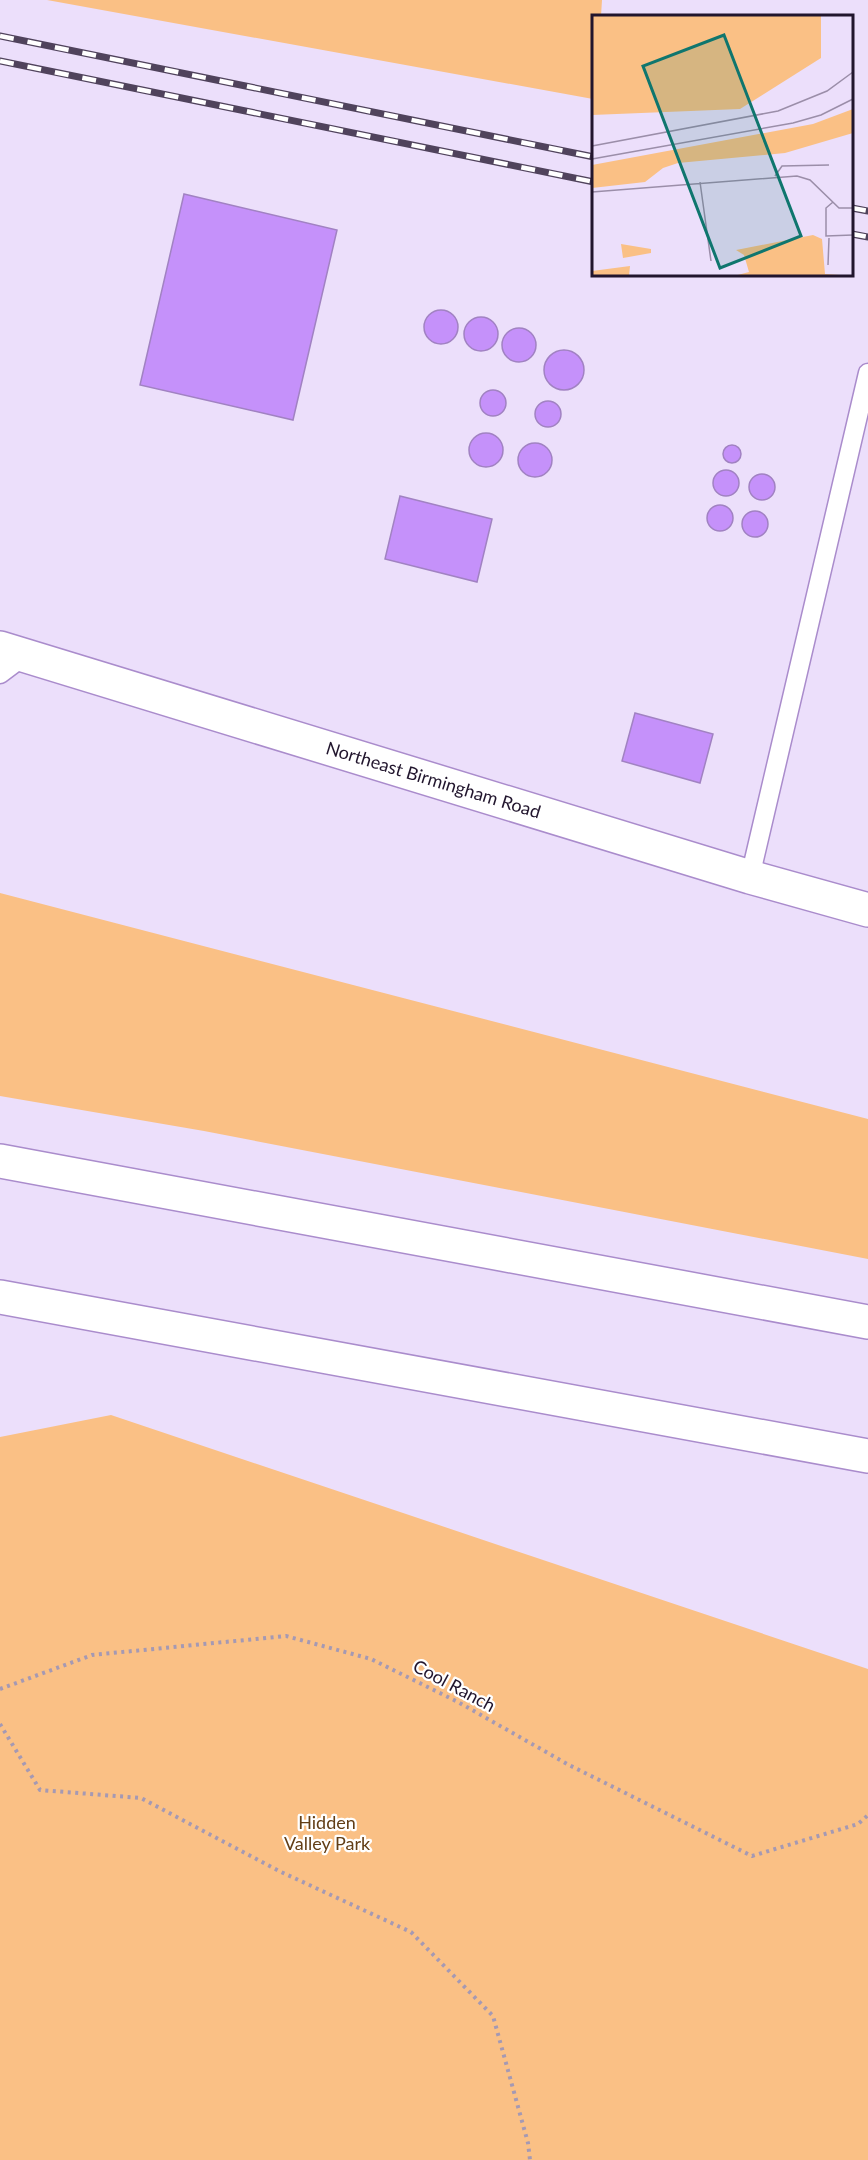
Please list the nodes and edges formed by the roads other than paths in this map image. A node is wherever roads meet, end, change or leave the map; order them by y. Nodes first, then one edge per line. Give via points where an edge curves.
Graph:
1 (868, 373) edge
2 (8, 659) edge
3 (750, 877) junction
4 (868, 910) edge
5 (0, 1161) edge
6 (0, 1297) edge
7 (868, 1322) edge
8 (868, 1456) edge

1 - 3 lane
2 - 3 main road, Northeast Birmingham Road
3 - 4 main road, Northeast Birmingham Road
5 - 7 main road
6 - 8 main road

